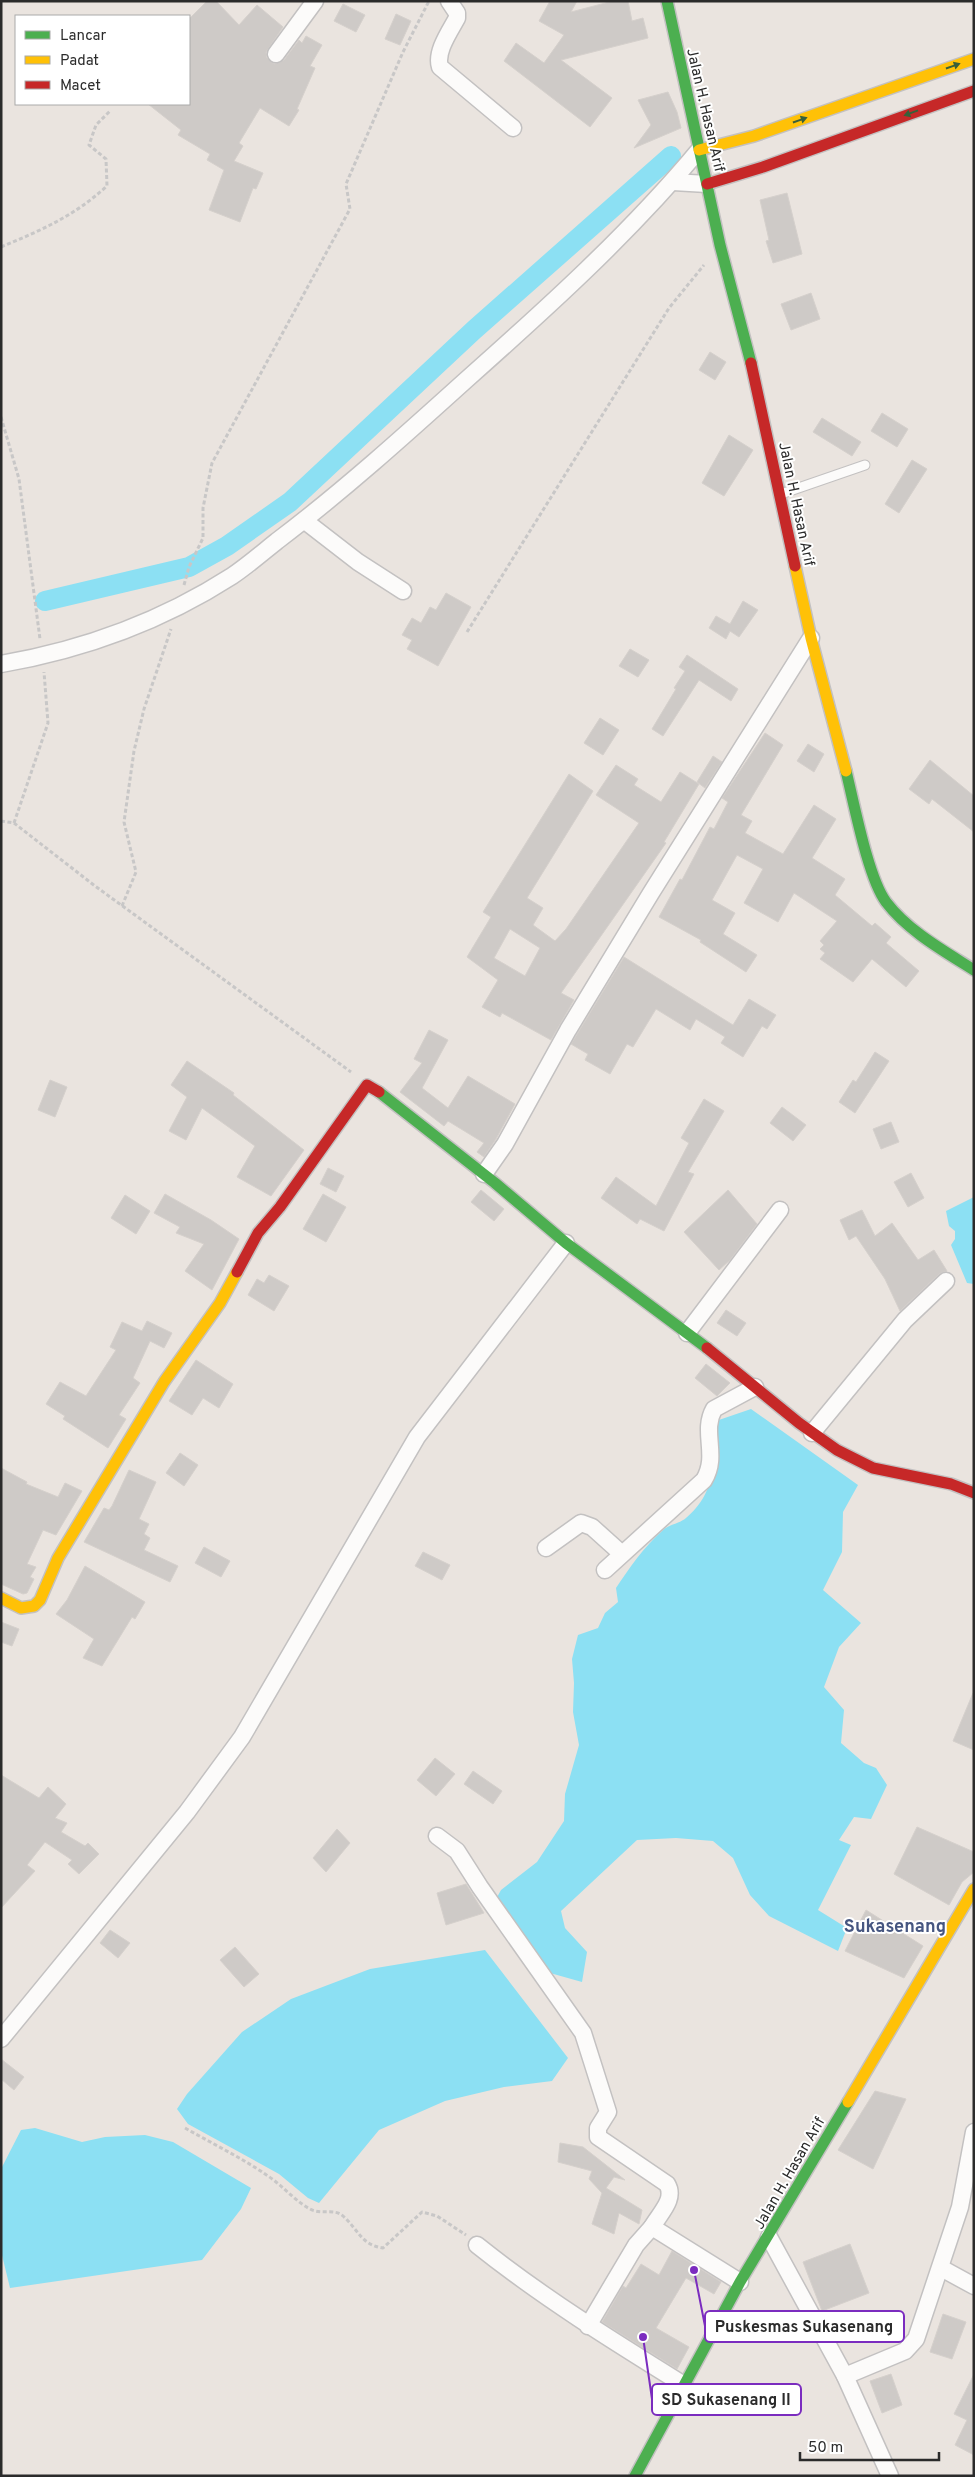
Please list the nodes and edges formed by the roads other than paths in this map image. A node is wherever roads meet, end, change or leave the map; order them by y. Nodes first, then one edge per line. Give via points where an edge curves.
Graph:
1 (315, 1) edge
2 (449, 1) edge
3 (667, 1) edge
4 (276, 54) dead end
5 (974, 59) edge
6 (974, 91) edge
7 (513, 128) dead end
8 (699, 150) junction
9 (673, 182) junction
10 (707, 184) junction
11 (866, 466) dead end
12 (780, 494) junction
13 (305, 521) junction
14 (403, 591) dead end
15 (811, 638) junction
16 (1, 664) edge
17 (974, 970) edge
18 (484, 1174) junction
19 (780, 1210) dead end
20 (566, 1243) junction
21 (946, 1281) dead end
22 (688, 1333) junction
23 (749, 1390) junction
24 (812, 1433) junction
25 (974, 1493) edge
26 (546, 1548) dead end
27 (622, 1554) junction
28 (605, 1570) dead end
29 (1, 1598) edge
30 (437, 1836) dead end
31 (974, 1889) edge
32 (1, 2039) edge
33 (974, 2132) edge
34 (652, 2227) junction
35 (769, 2237) junction
36 (477, 2245) road end
37 (941, 2268) junction
38 (740, 2282) junction
39 (974, 2286) edge
40 (588, 2326) junction
41 (845, 2376) junction
42 (684, 2385) junction
43 (635, 2476) edge
44 (890, 2476) edge

1 - 4 street
2 - 7 street via 457,12 457,18 441,51 440,68
3 - 8 street, Jalan H. Hasan Arif
8 -> 5 street via 754,136
6 -> 10 street
8 - 9 street
8 - 10 street, Jalan H. Hasan Arif
9 - 10 street
9 - 13 street via 560,296 360,476
10 - 12 street, Jalan H. Hasan Arif
11 - 12 lane
12 - 15 street, Jalan H. Hasan Arif
13 - 14 street via 358,562
13 - 16 street via 232,576 177,606 104,638 43,657
15 - 17 street, Jalan H. Hasan Arif via 880,891 903,919
15 - 18 street via 651,893 568,1030 505,1144
18 - 20 street
18 - 29 street via 367,1085 258,1233 220,1303 164,1382 58,1558 40,1600 34,1606 20,1608
19 - 22 street
20 - 22 street
20 - 32 street via 417,1437 242,1737 187,1812
21 - 24 street via 905,1320
22 - 23 street
23 - 24 street
23 - 27 street via 714,1409 708,1422 712,1454 704,1480
24 - 25 street via 873,1468 951,1484
26 - 27 street via 581,1523 592,1527
27 - 28 street
30 - 34 street via 457,1851 583,2032 608,2112 598,2128 598,2137 667,2184 671,2191 671,2198
31 - 35 street, Jalan H. Hasan Arif
33 - 37 street via 960,2207
34 - 38 street
34 - 40 street via 636,2245
35 - 38 street, Jalan H. Hasan Arif
35 - 41 street
36 - 40 street
37 - 39 street
37 - 41 street via 911,2346 896,2356
38 - 42 street, Jalan H. Hasan Arif
40 - 42 street
41 - 44 street
42 - 43 street, Jalan H. Hasan Arif

